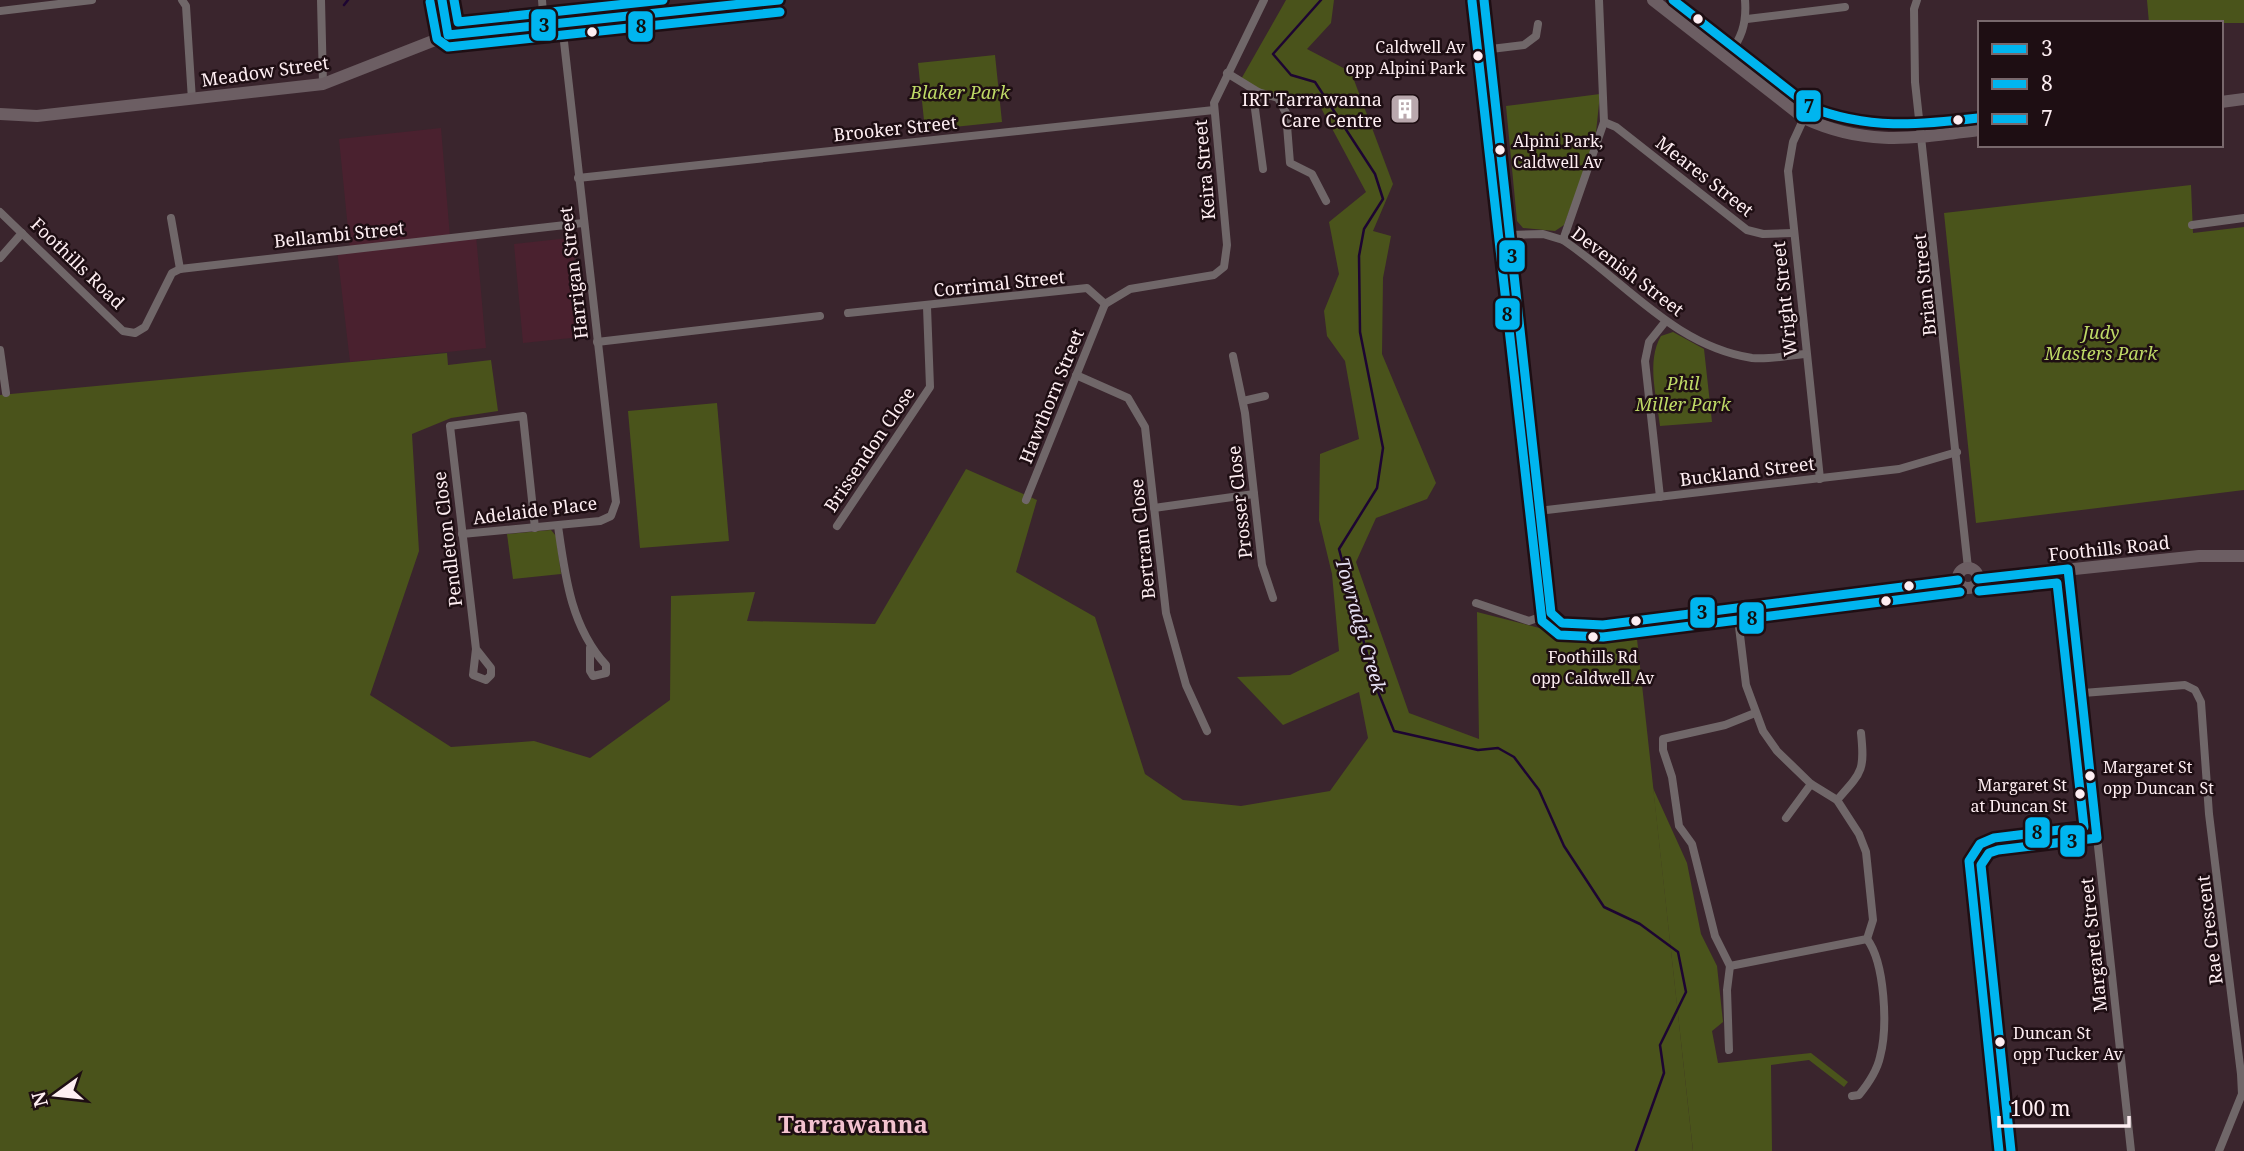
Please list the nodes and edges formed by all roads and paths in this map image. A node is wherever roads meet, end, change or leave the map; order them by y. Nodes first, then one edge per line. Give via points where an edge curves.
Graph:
1 (92, 0) edge
2 (183, 0) edge
3 (321, 0) edge
4 (442, 0) edge
5 (542, 0) edge
6 (779, 0) edge
7 (1264, 0) edge
8 (1484, 0) edge
9 (1599, 0) edge
10 (1653, 0) edge
11 (1745, 0) edge
12 (1917, 0) edge
13 (1845, 7) dead end
14 (0, 11) edge
15 (1746, 19) junction
16 (562, 24) junction
17 (1538, 24) dead end
18 (544, 26) junction
19 (448, 35) junction
20 (1491, 49) junction
21 (1727, 59) junction
22 (1227, 73) junction
23 (323, 83) junction
24 (1258, 92) junction
25 (2244, 99) edge
26 (192, 100) junction
27 (2223, 102) edge
28 (1214, 110) junction
29 (0, 114) edge
30 (1804, 118) junction
31 (1604, 122) junction
32 (1978, 130) edge
33 (1923, 136) junction
34 (1263, 169) dead end
35 (578, 178) junction
36 (1326, 201) dead end
37 (0, 212) edge
38 (171, 218) dead end
39 (2244, 218) edge
40 (583, 223) junction
41 (2192, 225) dead end
42 (22, 233) junction
43 (1793, 233) junction
44 (1510, 235) junction
45 (1563, 240) junction
46 (0, 258) edge
47 (180, 269) junction
48 (1105, 304) junction
49 (927, 307) junction
50 (848, 313) dead end
51 (820, 316) dead end
52 (1665, 322) junction
53 (597, 342) junction
54 (0, 349) edge
55 (1806, 354) junction
56 (1233, 356) dead end
57 (1076, 375) junction
58 (6, 393) dead end
59 (1265, 397) dead end
60 (1243, 401) junction
61 (1957, 452) junction
62 (1820, 478) junction
63 (1254, 494) junction
64 (1660, 497) junction
65 (1026, 500) dead end
66 (1154, 508) junction
67 (1538, 511) junction
68 (611, 516) joint
69 (558, 526) junction
70 (837, 526) dead end
71 (536, 528) junction
72 (462, 534) junction
73 (2244, 556) edge
74 (1968, 568) junction
75 (2068, 569) junction
76 (1978, 579) junction
77 (1958, 580) junction
78 (1273, 598) dead end
79 (1476, 603) dead end
80 (1737, 610) junction
81 (1551, 613) junction
82 (590, 648) dead end
83 (476, 649) dead end
84 (2083, 693) junction
85 (1755, 713) junction
86 (1208, 731) dead end
87 (1861, 733) dead end
88 (1811, 784) junction
89 (1837, 800) junction
90 (1786, 818) dead end
91 (2097, 838) junction
92 (1867, 939) junction
93 (1730, 966) junction
94 (1729, 1050) dead end
95 (2243, 1074) edge
96 (1852, 1096) dead end
97 (2011, 1151) edge
98 (2131, 1151) edge
99 (2219, 1151) edge

1 - 14 street
2 - 26 street
3 - 23 street
4 - 19 main road
5 - 18 street
6 - 16 main road, Meadow Street
7 - 22 street, Keira Street
8 - 20 main road
9 - 31 street
10 - 21 main road
11 - 15 street
12 - 33 street, Brian Street via 1914,61
13 - 15 street
15 - 21 street via 1743,35
16 - 18 main road, Meadow Street
16 - 35 street, Harrigan Street
17 - 20 street via 1529,43
18 - 19 main road, Meadow Street
19 - 23 main road, Meadow Street
20 - 44 main road
21 - 30 main road
22 - 24 street
22 - 28 street, Keira Street
23 - 26 main road, Meadow Street
24 - 34 street via 1255,109
24 - 36 street via 1278,98 1286,113 1290,163 1312,174
25 - 27 main road
26 - 29 main road, Meadow Street via 37,116
28 - 35 street, Brooker Street
28 - 48 street, Keira Street via 1227,246 1224,267 1207,278 1130,289
30 - 33 main road via 1862,138
30 - 43 street, Wright Street via 1790,155
31 - 43 street, Meares Street via 1747,230
31 - 45 street
32 - 33 main road
33 - 61 street, Brian Street
35 - 40 street, Harrigan Street
37 - 42 street, Foothills Road
38 - 47 street
39 - 41 street
40 - 47 street, Bellambi Street
40 - 53 street, Harrigan Street
42 - 46 street
42 - 47 street, Foothills Road via 123,331 135,333 145,327 172,273
43 - 55 street, Wright Street
44 - 45 street, Devenish Street via 1543,234
44 - 67 main road
45 - 52 street, Devenish Street
48 - 49 street, Corrimal Street via 1087,288
48 - 57 street, Hawthorn Street
49 - 50 street, Corrimal Street
49 - 70 street, Brissendon Close via 930,387
51 - 53 street
52 - 55 street, Devenish Street via 1706,345 1754,358
52 - 64 street via 1650,342 1646,361
53 - 68 street, Harrigan Street via 616,502
54 - 58 street
55 - 62 street, Wright Street
56 - 60 street, Prosser Close
57 - 65 street, Hawthorn Street
57 - 66 street, Bertram Close via 1128,398 1134,408 1145,427
59 - 60 street
60 - 63 street, Prosser Close
61 - 62 street, Buckland Street via 1899,469
61 - 74 street, Brian Street
62 - 64 street, Buckland Street
63 - 66 street
63 - 78 street, Prosser Close via 1262,565
64 - 67 street, Buckland Street
66 - 86 street, Bertram Close via 1166,612 1186,685
67 - 81 main road
68 - 69 street, Adelaide Place
69 - 71 street, Adelaide Place
69 - 82 street via 565,579
71 - 72 street, Adelaide Place
71 - 72 street, Pendleton Close via 523,416 450,426
72 - 83 street, Pendleton Close
73 - 75 main road, Foothills Road
74 - 76 main road via 1975,570
74 - 77 main road via 1961,570
75 - 76 main road, Foothills Road
75 - 84 street, Margaret Street
76 - 77 main road via 1968,588
77 - 80 main road
79 - 81 street via 1529,621
80 - 81 main road via 1603,625 1562,623
80 - 85 street via 1742,663
84 - 91 street, Margaret Street
84 - 95 street, Rae Crescent via 2185,685 2195,690 2201,702 2209,814
85 - 88 street via 1777,751
85 - 93 street via 1663,739 1679,826 1692,844 1714,936
87 - 89 street via 1864,761 1859,775
88 - 89 street
88 - 90 street
89 - 92 street via 1866,852 1872,920
91 - 97 street via 1997,850 1989,853 1982,865
91 - 98 street, Margaret Street
92 - 93 street
92 - 96 street via 1876,951 1884,1025 1881,1057 1869,1083
93 - 94 street
95 - 99 street, Rae Crescent via 2242,1094

